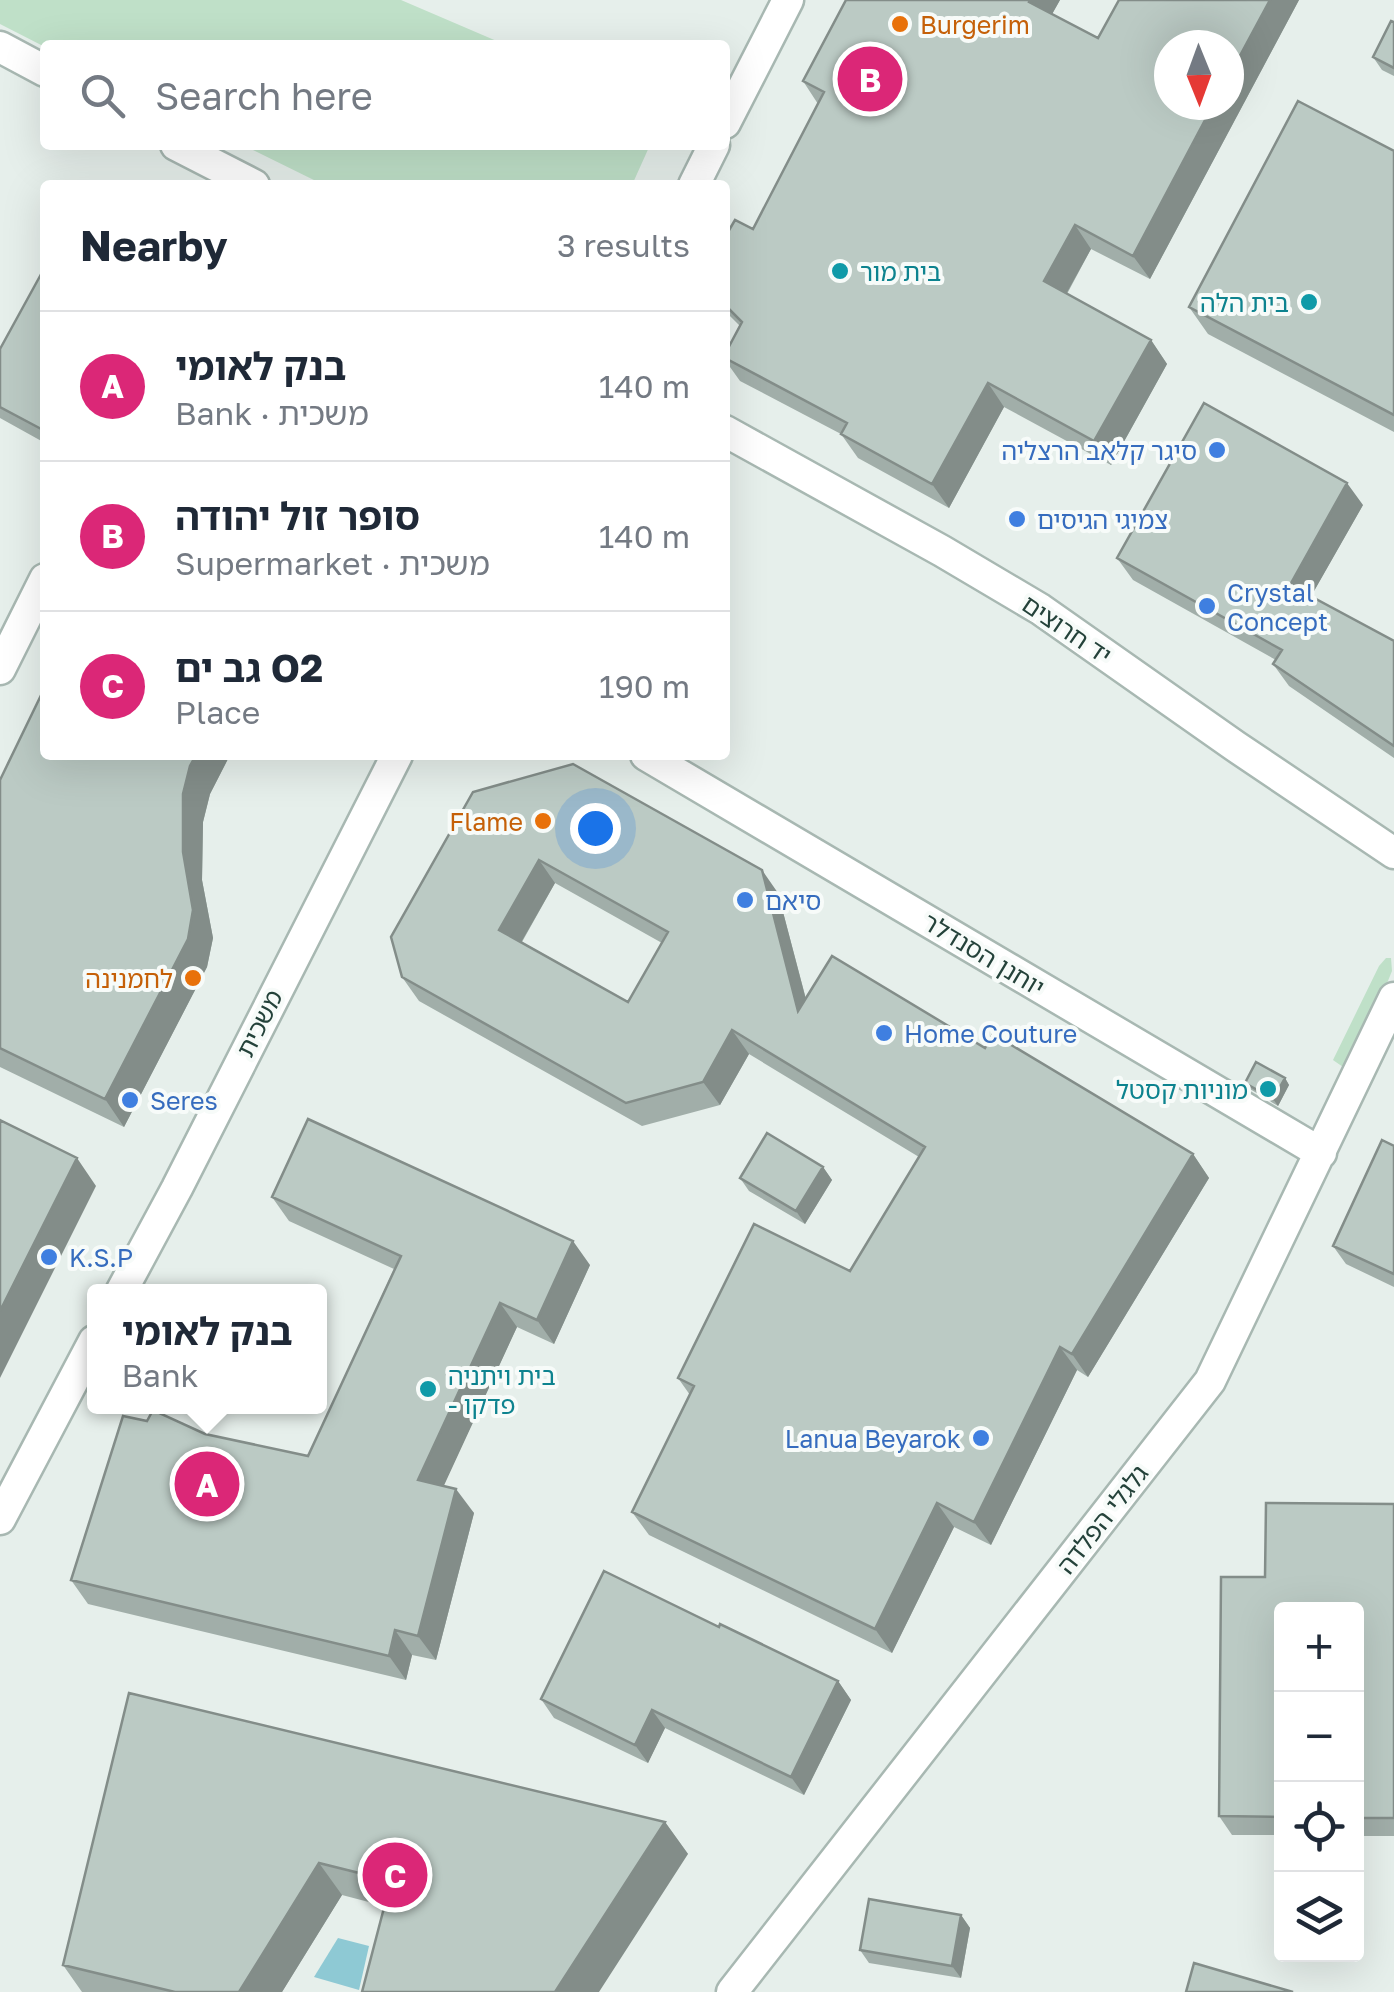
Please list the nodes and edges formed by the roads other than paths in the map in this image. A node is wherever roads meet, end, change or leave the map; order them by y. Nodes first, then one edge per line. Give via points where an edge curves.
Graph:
1 (788, 0) edge
2 (0, 47) edge
3 (40, 68) edge
4 (730, 112) edge
5 (186, 150) edge
6 (712, 150) edge
7 (244, 180) edge
8 (696, 180) edge
9 (730, 435) edge
10 (40, 589) edge
11 (0, 669) edge
12 (394, 760) edge
13 (654, 760) edge
14 (1394, 852) edge
15 (1394, 998) edge
16 (1321, 1153) junction
17 (125, 1284) edge
18 (87, 1354) edge
19 (0, 1519) edge
20 (732, 1992) edge

1 - 4 street
2 - 3 street
5 - 7 street
6 - 8 street
9 - 14 street, יד חרוצים via 1040,609
10 - 11 street
12 - 17 street, משכית
13 - 16 street, יוחנן הסנדלר
15 - 16 street, גלגלי הפלדה
16 - 20 street, גלגלי הפלדה via 1210,1381
18 - 19 street

